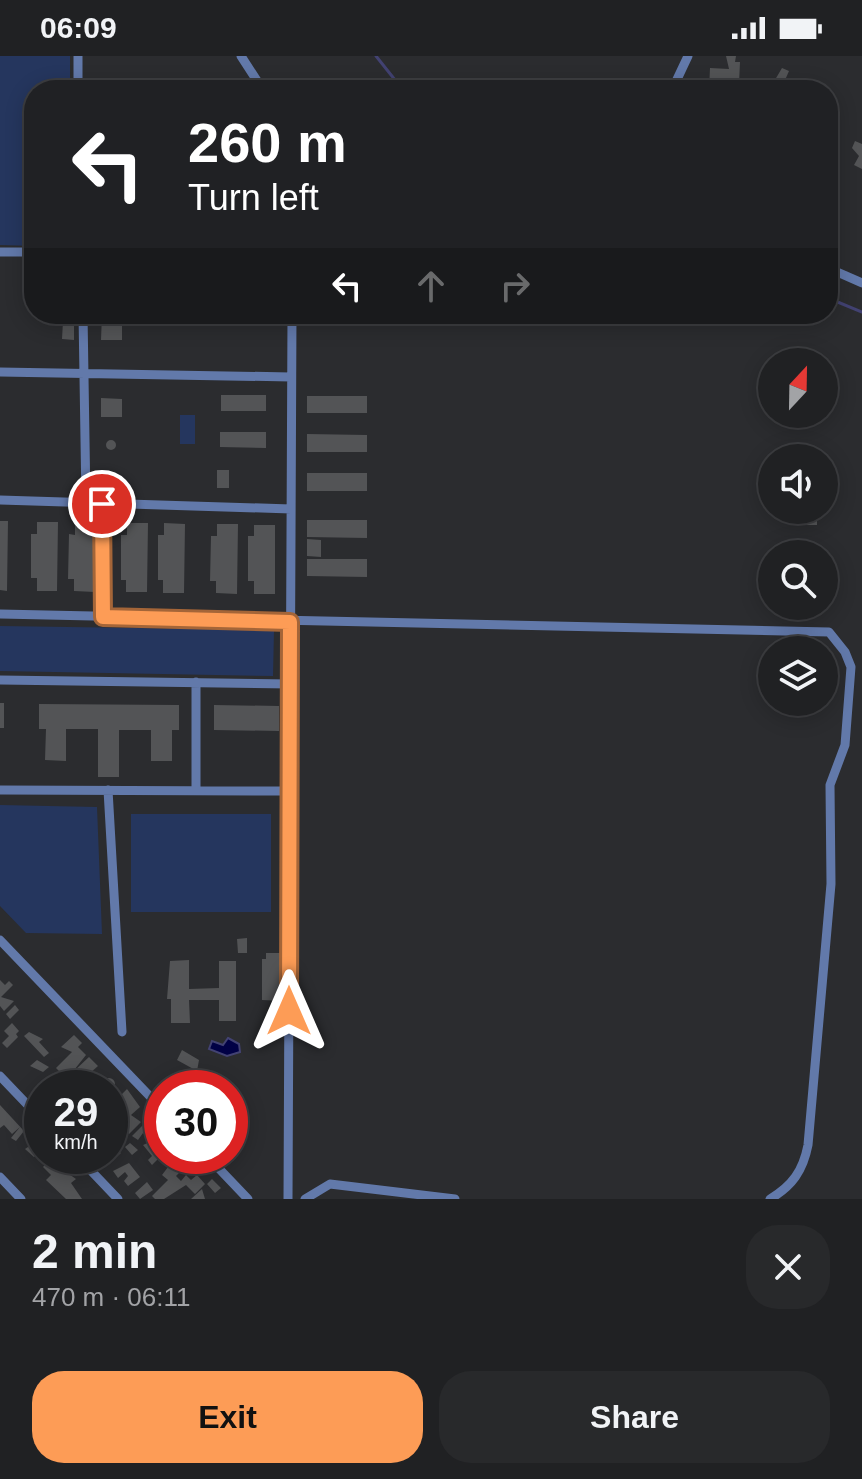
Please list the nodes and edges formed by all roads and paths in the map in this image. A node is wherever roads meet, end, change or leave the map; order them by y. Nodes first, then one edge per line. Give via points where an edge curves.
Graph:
1 (78, 56) edge
2 (241, 56) edge
3 (688, 56) edge
4 (78, 80) edge
5 (257, 80) edge
6 (677, 80) edge
7 (0, 252) edge
8 (24, 252) edge
9 (838, 272) edge
10 (862, 283) edge
11 (83, 324) edge
12 (292, 324) edge
13 (0, 372) edge
14 (84, 374) junction
15 (291, 377) junction
16 (0, 500) edge
17 (86, 503) junction
18 (102, 504) junction
19 (291, 509) junction
20 (0, 614) edge
21 (103, 617) junction
22 (290, 622) junction
23 (0, 680) edge
24 (196, 682) junction
25 (290, 684) junction
26 (0, 790) edge
27 (108, 790) junction
28 (196, 791) junction
29 (289, 791) junction
30 (0, 940) edge
31 (122, 1032) dead end
32 (0, 1076) edge
33 (144, 1090) edge
34 (24, 1101) edge
35 (94, 1174) edge
36 (224, 1174) edge
37 (0, 1177) edge
38 (21, 1199) edge
39 (118, 1199) edge
40 (248, 1199) edge
41 (288, 1199) edge
42 (305, 1199) edge
43 (455, 1199) edge
44 (770, 1199) edge

1 - 4 street
2 - 5 street
3 - 6 street
7 - 8 street
9 - 10 street
11 - 14 street
12 - 15 street
13 - 14 street
14 - 15 street
14 - 17 street
15 - 19 street
16 - 17 street
17 - 18 street
18 - 19 street
18 - 21 street
19 - 22 street
20 - 21 street
21 - 22 street
22 - 25 street
22 - 44 street via 829,632 851,667 845,745 830,785 831,884 808,1145 793,1183
23 - 24 street
24 - 25 street
24 - 28 street
25 - 29 street
26 - 27 street
27 - 28 street
27 - 31 street
28 - 29 street
29 - 41 street
30 - 33 street
32 - 34 street
35 - 39 street
36 - 40 street
37 - 38 street
42 - 43 street via 330,1184

